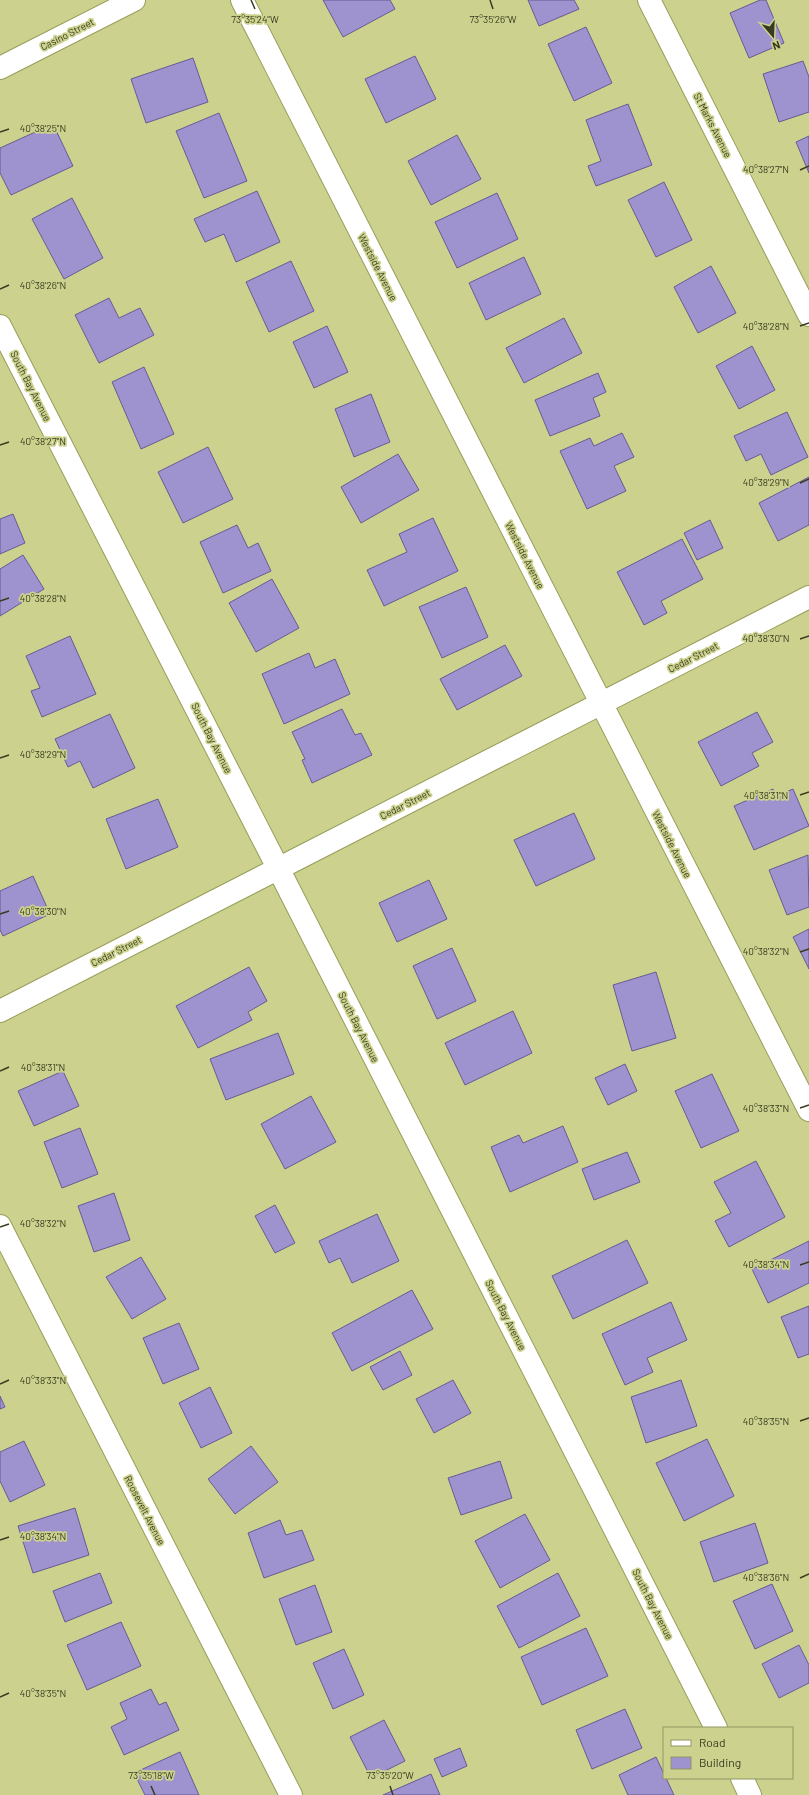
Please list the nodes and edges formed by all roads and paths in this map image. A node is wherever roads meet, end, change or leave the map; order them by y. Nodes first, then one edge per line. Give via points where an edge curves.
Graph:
1 (134, 0) edge
2 (242, 0) edge
3 (649, 0) edge
4 (0, 68) edge
5 (809, 315) edge
6 (0, 326) edge
7 (809, 597) edge
8 (601, 704) junction
9 (278, 868) junction
10 (0, 1011) edge
11 (809, 1110) edge
12 (0, 1226) edge
13 (715, 1727) edge
14 (742, 1779) edge
15 (291, 1795) edge
16 (750, 1795) edge

1 - 4 street, Casino Street
2 - 8 street, Westside Avenue
3 - 5 street, St Marks Avenue
6 - 9 street, South Bay Avenue
7 - 8 street, Cedar Street
8 - 9 street, Cedar Street
8 - 11 street, Westside Avenue
9 - 10 street, Cedar Street
9 - 13 street, South Bay Avenue
12 - 15 street, Roosevelt Avenue
14 - 16 street

